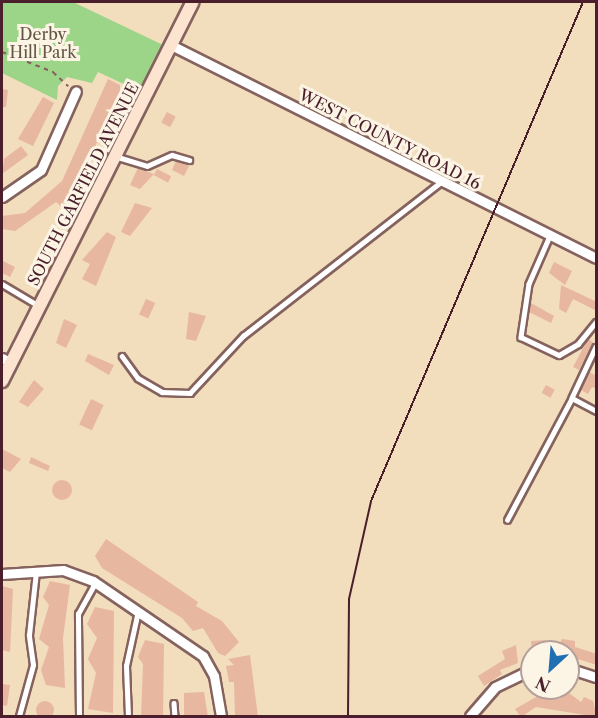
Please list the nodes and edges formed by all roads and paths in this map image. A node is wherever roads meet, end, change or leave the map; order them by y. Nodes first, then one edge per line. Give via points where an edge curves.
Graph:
1 (193, 2) edge
2 (171, 45) junction
3 (2, 52) edge
4 (76, 90) joint
5 (116, 156) junction
6 (189, 160) dead end
7 (441, 182) junction
8 (2, 197) edge
9 (550, 236) junction
10 (597, 258) edge
11 (2, 284) edge
12 (39, 306) junction
13 (597, 322) edge
14 (597, 347) edge
15 (122, 356) dead end
16 (6, 361) edge
17 (2, 381) edge
18 (572, 398) junction
19 (597, 411) edge
20 (507, 520) dead end
21 (36, 570) junction
22 (2, 574) edge
23 (95, 583) junction
24 (138, 611) junction
25 (580, 672) edge
26 (520, 675) edge
27 (597, 677) edge
28 (174, 703) dead end
29 (19, 717) edge
30 (79, 717) edge
31 (128, 717) edge
32 (175, 717) edge
33 (221, 717) edge
34 (470, 717) edge

1 - 2 street, SOUTH GARFIELD AVENUE
2 - 5 street, SOUTH GARFIELD AVENUE
2 - 7 street, WEST COUNTY ROAD 16
3 - 4 path via 53,72
4 - 8 street via 41,170
5 - 6 lane via 147,166 172,154
5 - 12 street, SOUTH GARFIELD AVENUE
7 - 9 street, WEST COUNTY ROAD 16
7 - 15 lane via 243,336 190,393 162,392 138,378
9 - 10 street, WEST COUNTY ROAD 16
9 - 13 lane via 529,284 521,337 558,355 578,344
11 - 12 lane
12 - 16 street, SOUTH GARFIELD AVENUE
14 - 18 lane
16 - 17 street, SOUTH GARFIELD AVENUE
18 - 19 lane
18 - 20 lane
21 - 22 street
21 - 23 street via 63,570
21 - 29 lane via 29,636 33,665
23 - 24 street
23 - 30 lane via 78,614
24 - 31 lane via 126,666
24 - 33 street via 203,656 214,676
25 - 27 street
26 - 34 street via 495,687
28 - 32 lane

